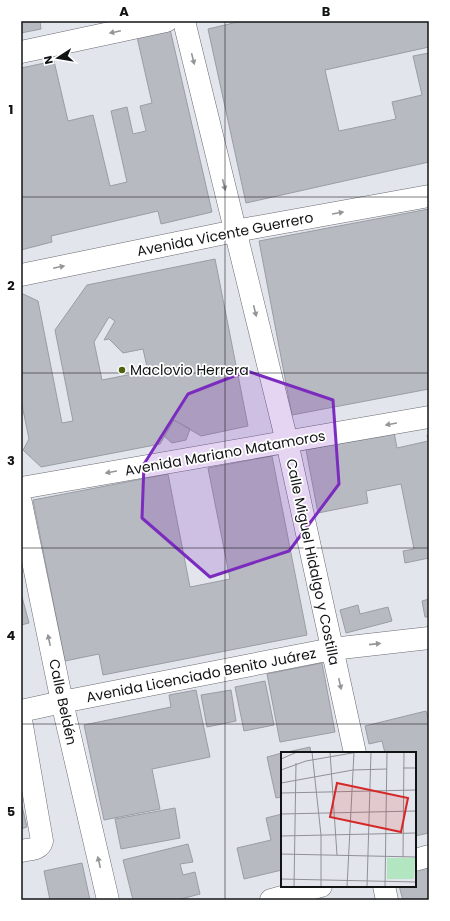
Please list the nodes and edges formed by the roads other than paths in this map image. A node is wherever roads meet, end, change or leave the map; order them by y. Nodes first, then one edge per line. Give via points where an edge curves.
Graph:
1 (166, 21) edge
2 (184, 21) edge
3 (21, 52) edge
4 (429, 196) edge
5 (236, 231) junction
6 (21, 275) edge
7 (429, 417) edge
8 (287, 442) junction
9 (21, 488) edge
10 (21, 503) edge
11 (429, 638) edge
12 (332, 649) junction
13 (62, 702) junction
14 (21, 711) edge
15 (21, 720) edge
16 (355, 752) edge
17 (21, 851) edge
18 (429, 856) edge
19 (416, 860) edge
20 (317, 887) edge
21 (384, 887) edge
22 (108, 900) edge
23 (271, 900) edge
24 (387, 900) edge

1 -> 3 street
2 -> 5 street, Calle Miguel Hidalgo y Costilla
5 -> 4 street, Avenida Vicente Guerrero
6 -> 5 street, Avenida Vicente Guerrero
5 -> 8 street, Calle Miguel Hidalgo y Costilla
7 -> 8 street, Avenida Mariano Matamoros
8 -> 9 street, Avenida Mariano Matamoros
8 - 12 street, Calle Miguel Hidalgo y Costilla
13 -> 10 street, Calle Beldén
12 -> 11 street, Avenida Licenciado Benito Juárez
12 - 13 street, Avenida Licenciado Benito Juárez
12 -> 16 street, Calle Miguel Hidalgo y Costilla
13 - 14 street, Avenida Licenciado Benito Juárez
22 -> 13 street, Calle Beldén
15 - 17 street via 42,841 38,847
18 - 19 street
20 - 23 street
21 - 24 street

